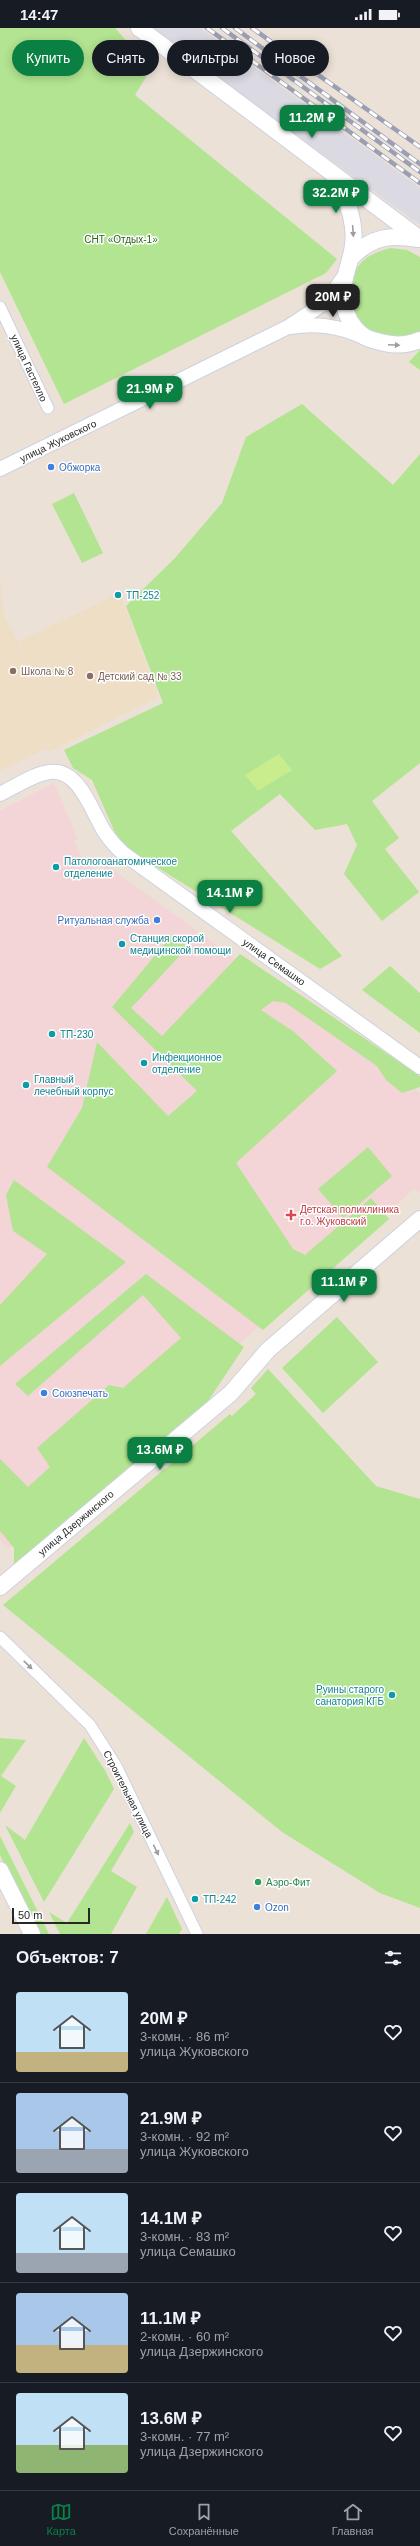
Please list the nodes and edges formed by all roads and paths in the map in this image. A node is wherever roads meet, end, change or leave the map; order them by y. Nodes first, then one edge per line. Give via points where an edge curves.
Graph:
1 (139, 28) edge
2 (330, 169) junction
3 (420, 239) edge
4 (352, 257) junction
5 (343, 278) junction
6 (0, 307) edge
7 (288, 327) junction
8 (368, 339) junction
9 (420, 340) edge
10 (48, 408) dead end
11 (0, 469) edge
12 (0, 794) edge
13 (420, 1067) edge
14 (420, 1219) edge
15 (0, 1587) edge
16 (0, 1637) edge
17 (0, 1870) edge
18 (32, 1934) edge
19 (197, 1934) edge

1 - 2 main road
2 - 3 main road
2 -> 4 main road via 349,207 353,226
3 - 4 main road via 397,235 376,239 360,248
4 - 5 main road
5 - 7 street via 326,302
5 - 8 main road via 343,308 354,327
6 - 10 street, улица Гастелло
7 - 8 street via 306,324 335,326
7 - 11 street, улица Жуковского
8 -> 9 main road via 393,346 409,345
12 - 13 street, улица Семашко via 42,773 64,772 72,779 108,837 124,854
14 - 15 main road, улица Дзержинского via 268,1350 231,1393
16 -> 19 street, Строительная улица via 90,1725 116,1766
17 - 18 main road

